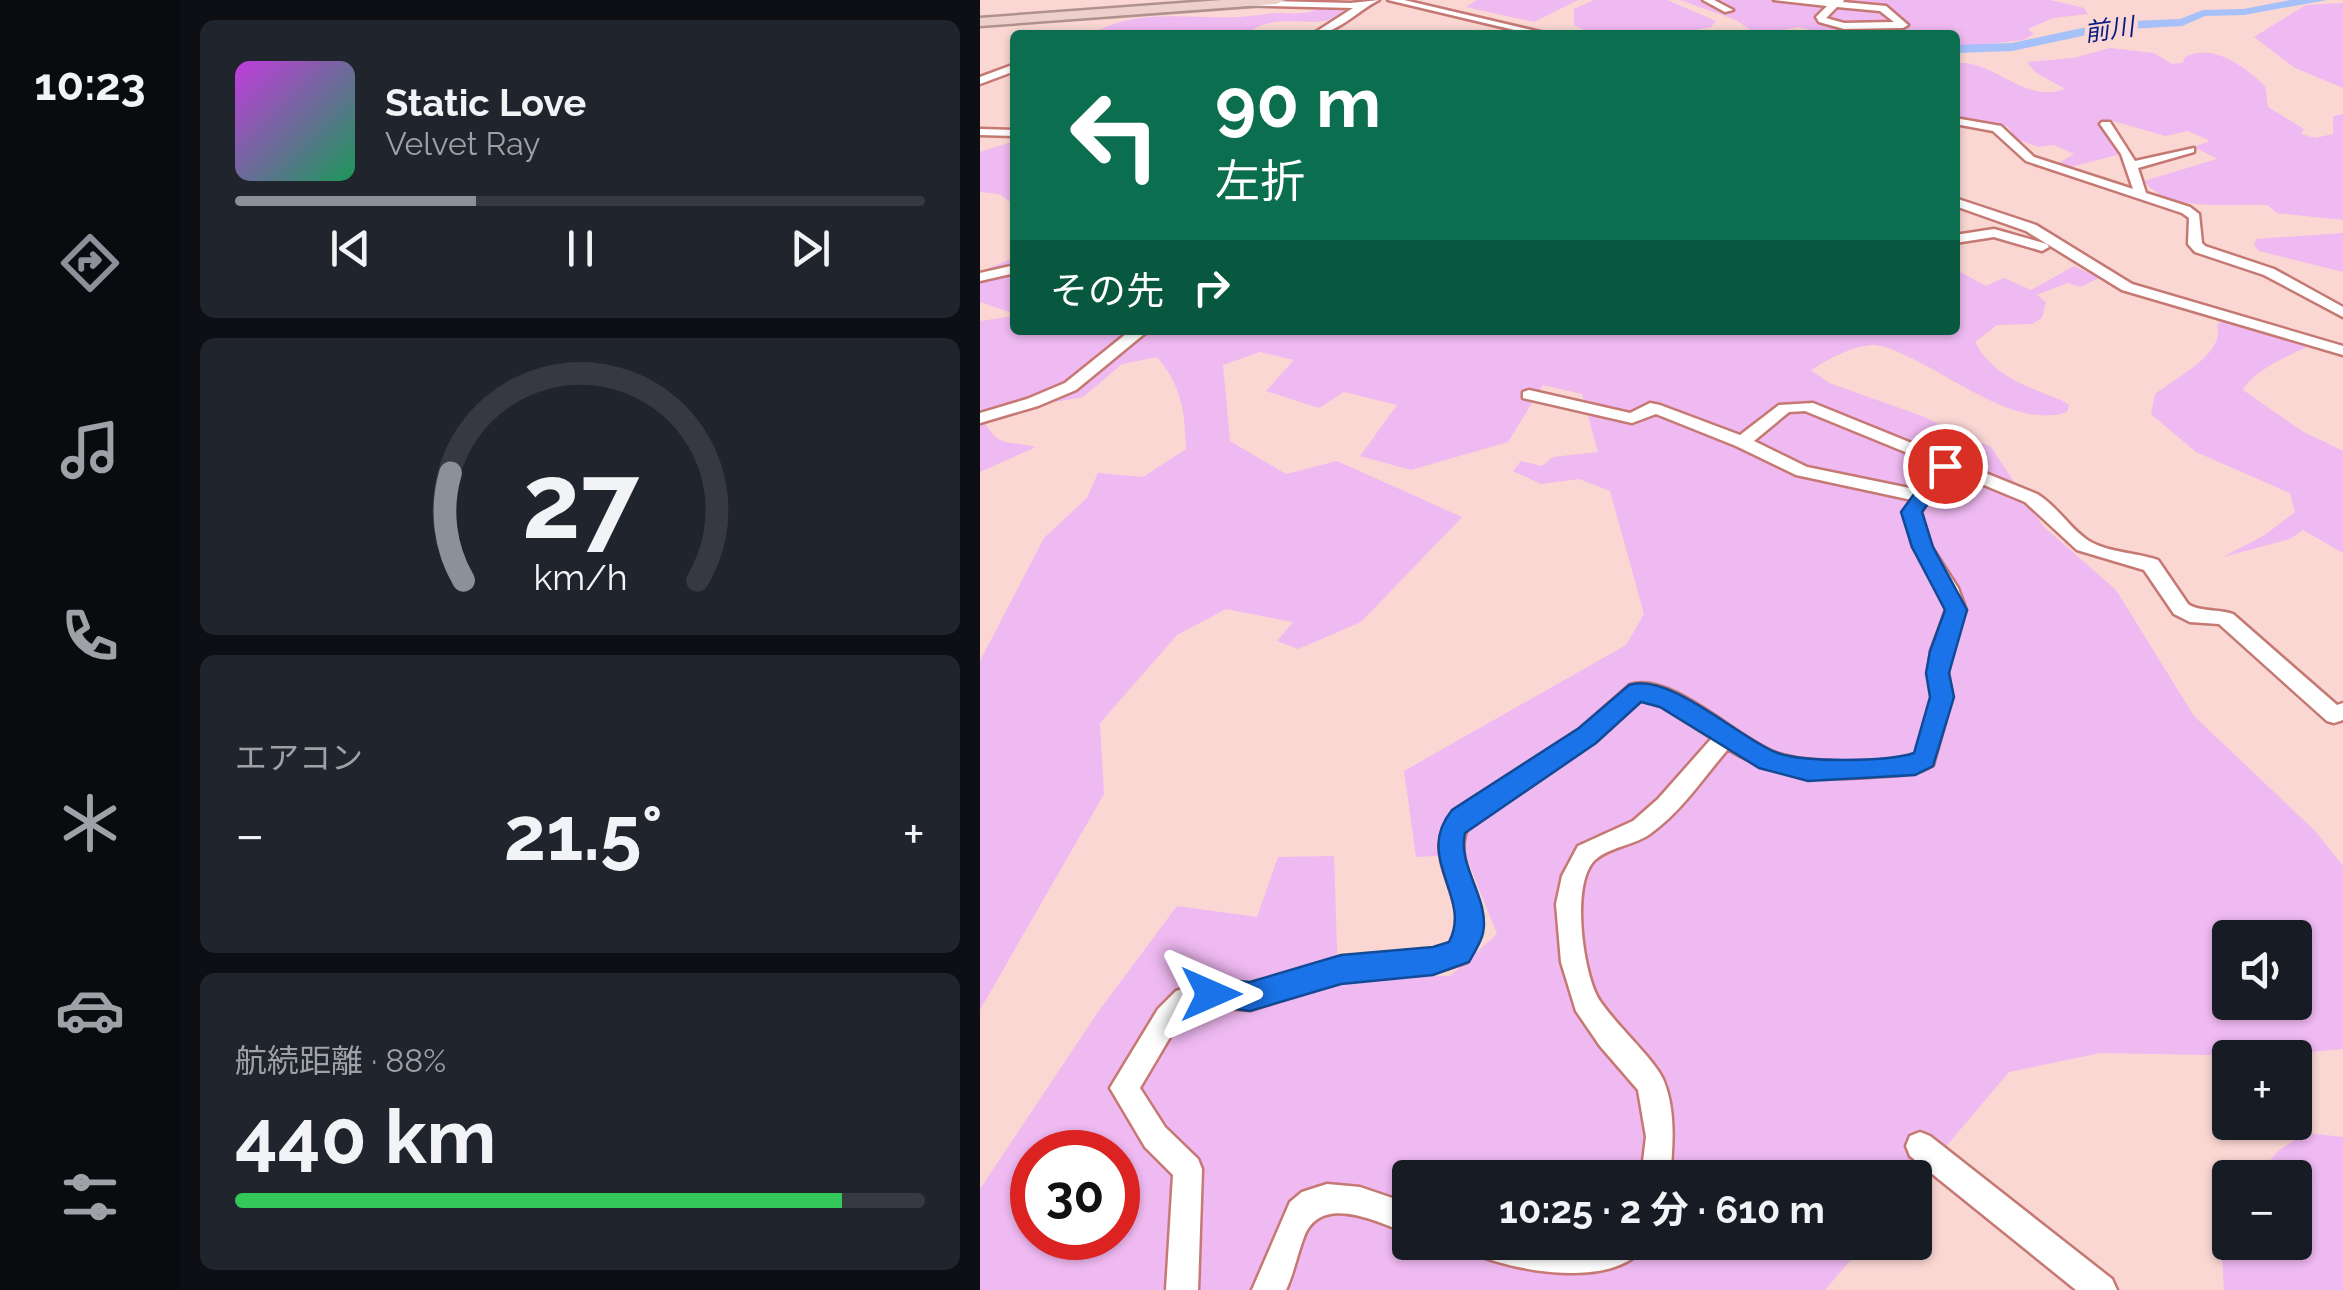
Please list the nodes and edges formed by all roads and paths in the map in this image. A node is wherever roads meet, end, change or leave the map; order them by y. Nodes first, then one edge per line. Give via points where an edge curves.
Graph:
1 (1277, 0) edge
2 (1375, 0) edge
3 (1390, 0) edge
4 (1708, 0) edge
5 (1788, 1) edge
6 (1837, 2) edge
7 (1236, 3) junction
8 (1363, 4) junction
9 (1143, 5) edge
10 (1777, 5) edge
11 (1728, 10) dead end
12 (980, 22) edge
13 (1324, 30) edge
14 (1525, 30) edge
15 (980, 68) edge
16 (1010, 69) edge
17 (1002, 72) junction
18 (1010, 74) edge
19 (980, 81) edge
20 (1960, 122) edge
21 (2106, 124) dead end
22 (980, 132) edge
23 (1010, 134) edge
24 (2190, 150) dead end
25 (2130, 166) junction
26 (2142, 198) junction
27 (1960, 204) edge
28 (1960, 239) edge
29 (2095, 268) junction
30 (1010, 271) edge
31 (980, 277) edge
32 (2343, 313) edge
33 (1134, 335) edge
34 (2343, 351) edge
35 (1529, 395) dead end
36 (980, 418) edge
37 (1742, 442) junction
38 (1945, 466) junction
39 (1921, 496) junction
40 (2343, 711) edge
41 (1726, 738) junction
42 (1920, 1146) dead end
43 (1657, 1160) edge
44 (1392, 1212) edge
45 (1522, 1260) edge
46 (1620, 1260) edge
47 (1568, 1282) edge
48 (1182, 1290) edge
49 (1268, 1290) edge
50 (2101, 1290) edge

1 - 7 highway
2 - 3 street
2 - 8 street
3 - 14 street
4 - 11 street
5 - 6 street
5 - 10 street
6 - 6 street via 1822,20 1838,26 1903,25 1887,9
7 - 8 street
7 - 9 highway
8 - 13 street
9 - 12 highway
15 - 17 street
16 - 17 street
17 - 18 street
17 - 19 street
20 - 26 street via 1997,128 2030,159
21 - 25 street
22 - 23 street
24 - 25 street
25 - 26 street
26 - 32 street via 2195,217 2200,249 2269,272
27 - 29 street via 2031,228
28 - 29 street via 2008,234
29 - 34 street via 2140,291
30 - 31 street
33 - 36 street via 1050,398
35 - 37 street via 1632,418 1650,408
37 - 38 street via 1784,408 1807,406
37 - 39 street via 1826,479
38 - 39 street
38 - 40 street via 2046,506 2086,548 2151,565 2181,610 2226,620 2334,715
39 - 41 street via 1914,524 1956,610 1942,651 1942,697 1924,759 1915,765 1808,770 1768,760
41 - 43 street via 1641,828 1586,853 1568,904 1585,1002 1651,1084
41 - 48 street via 1667,700 1637,691 1588,736 1453,828 1448,845 1469,932 1458,952 1433,961 1341,970 1250,997 1211,994 1185,1000 1167,1018 1124,1088 1155,1137 1188,1169
42 - 50 street
44 - 49 street via 1344,1197 1318,1200 1294,1222
45 - 47 street
46 - 47 street

